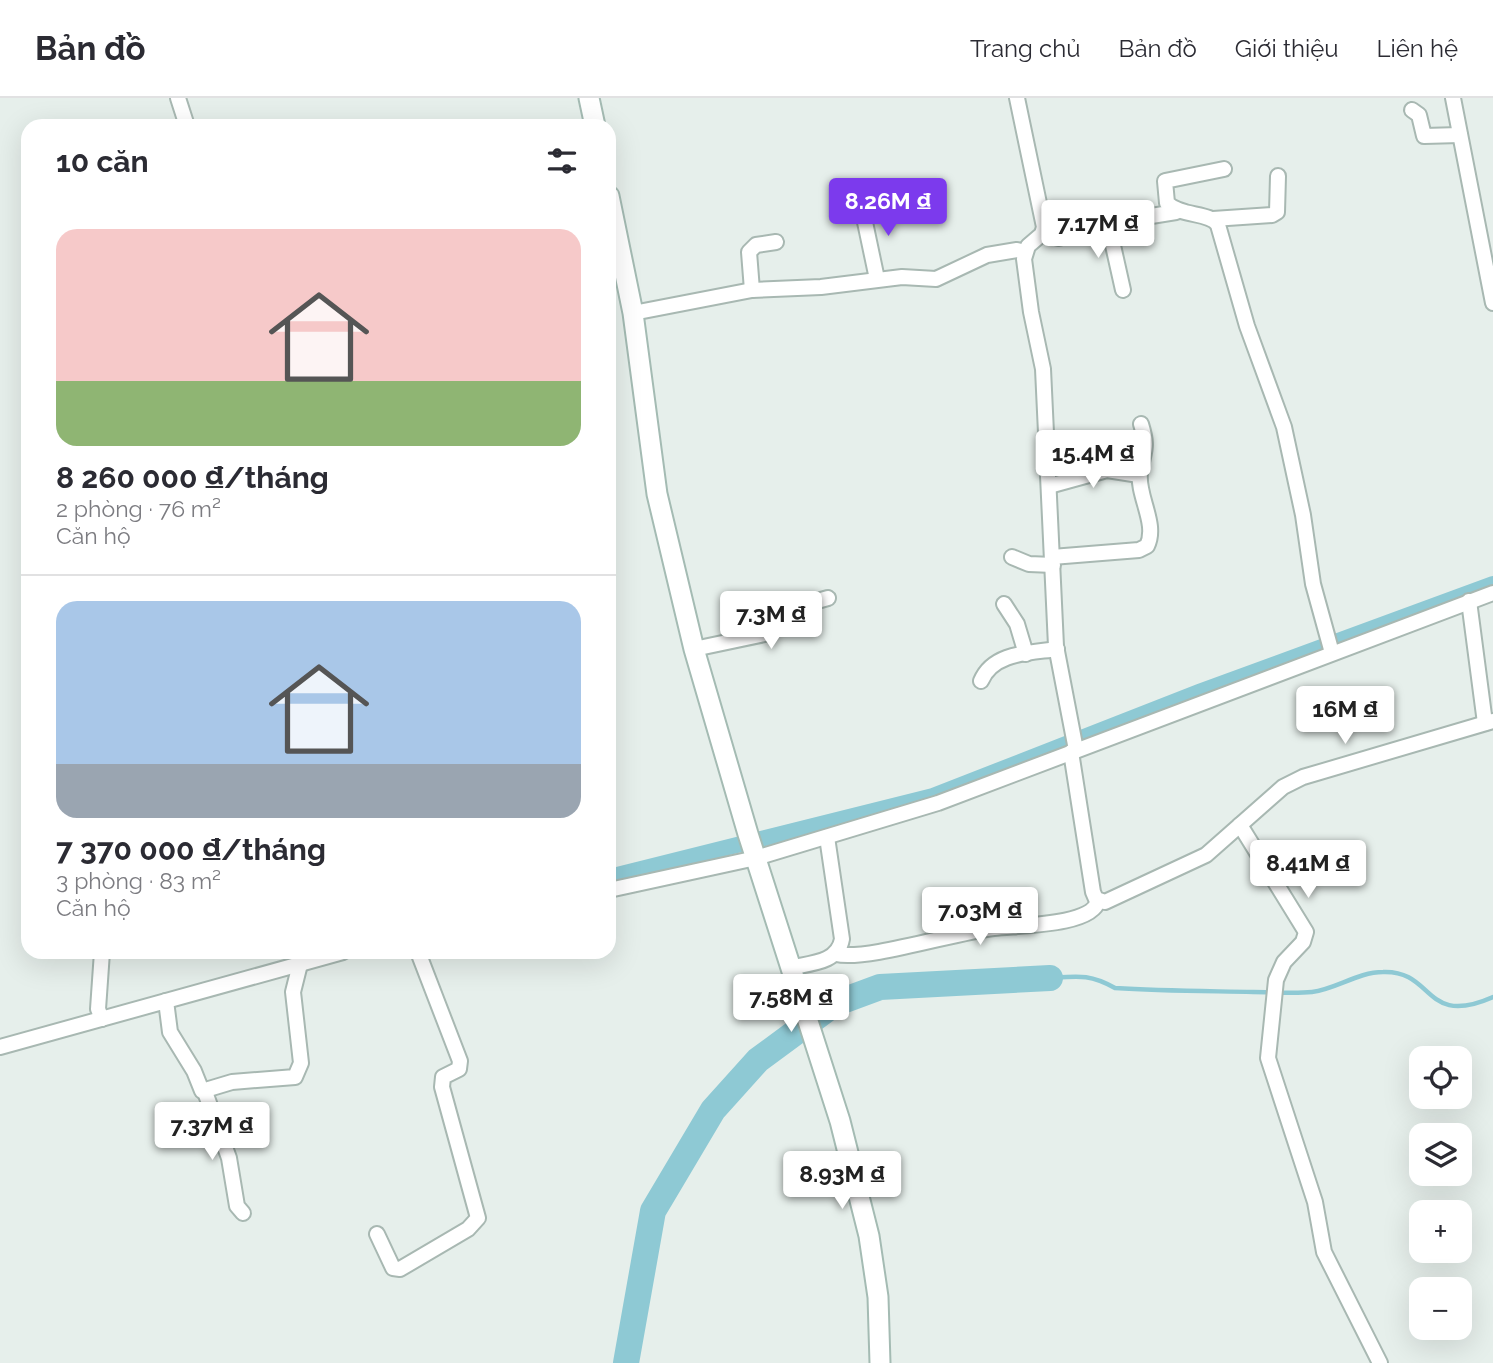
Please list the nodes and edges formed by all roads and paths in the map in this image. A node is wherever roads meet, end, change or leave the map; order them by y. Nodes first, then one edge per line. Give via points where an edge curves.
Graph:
1 (178, 98) edge
2 (589, 98) edge
3 (1017, 98) edge
4 (1453, 98) edge
5 (1412, 110) dead end
6 (185, 119) edge
7 (594, 119) edge
8 (1460, 135) junction
9 (1224, 169) dead end
10 (1278, 176) dead end
11 (862, 208) dead end
12 (1176, 212) junction
13 (1213, 219) junction
14 (1108, 223) junction
15 (616, 230) edge
16 (1042, 234) junction
17 (776, 242) dead end
18 (1025, 252) junction
19 (877, 279) junction
20 (752, 290) junction
21 (1122, 290) dead end
22 (1493, 303) edge
23 (633, 313) junction
24 (1142, 424) dead end
25 (1139, 475) junction
26 (1049, 486) junction
27 (1012, 557) dead end
28 (1052, 561) junction
29 (1493, 593) edge
30 (828, 598) dead end
31 (1469, 601) junction
32 (1004, 604) dead end
33 (694, 649) junction
34 (1057, 649) junction
35 (1332, 653) junction
36 (1026, 654) junction
37 (981, 681) dead end
38 (1489, 722) edge
39 (1073, 751) junction
40 (1240, 825) junction
41 (827, 837) junction
42 (755, 855) junction
43 (616, 888) edge
44 (1098, 901) junction
45 (836, 954) junction
46 (102, 959) edge
47 (318, 959) edge
48 (421, 959) edge
49 (300, 964) junction
50 (793, 968) junction
51 (166, 1001) junction
52 (100, 1015) junction
53 (0, 1047) edge
54 (205, 1091) junction
55 (243, 1213) dead end
56 (377, 1234) dead end
57 (880, 1363) edge
58 (1380, 1363) edge

1 - 6 street
2 - 7 street
3 - 16 street
4 - 8 street
5 - 8 street via 1419,115 1424,136
8 - 22 street
9 - 12 street via 1165,181 1167,203
10 - 13 street via 1277,212
11 - 19 street
12 - 13 street
12 - 14 street
13 - 35 street via 1284,427 1313,584
14 - 16 street via 1059,238
14 - 21 street
15 - 23 street
16 - 18 street
17 - 20 street via 756,245 749,252
18 - 19 street via 987,256 936,279
18 - 26 street via 1043,369
19 - 20 street
20 - 23 street
23 - 33 street via 657,494
24 - 25 street via 1146,452
25 - 26 street via 1107,470
25 - 28 street via 1150,533 1147,546
26 - 28 street
27 - 28 street via 1029,564
28 - 34 street
29 - 31 street
30 - 33 street via 785,610 772,630 755,638
31 - 35 street
31 - 38 street
32 - 36 street via 1017,624
33 - 42 street
34 - 36 street
34 - 39 street
35 - 39 street
36 - 37 street via 992,664
38 - 40 street via 1303,777 1283,787
39 - 41 street via 938,803
39 - 44 street
40 - 44 street via 1185,867
40 - 58 street via 1306,932 1276,980 1268,1058 1315,1202 1324,1252
41 - 42 street
41 - 45 street via 842,939
42 - 43 street
42 - 50 street
44 - 45 street via 1090,914 1068,920
45 - 50 street
46 - 52 street
47 - 49 street
48 - 56 street via 460,1060 459,1069 443,1077 442,1087 478,1218 468,1229 400,1269 393,1268
49 - 51 street
49 - 54 street via 293,992 298,1074
50 - 57 street via 869,1236 878,1297
51 - 52 street
51 - 54 street via 173,1038 200,1090
52 - 53 street
54 - 55 street via 229,1158 237,1206

